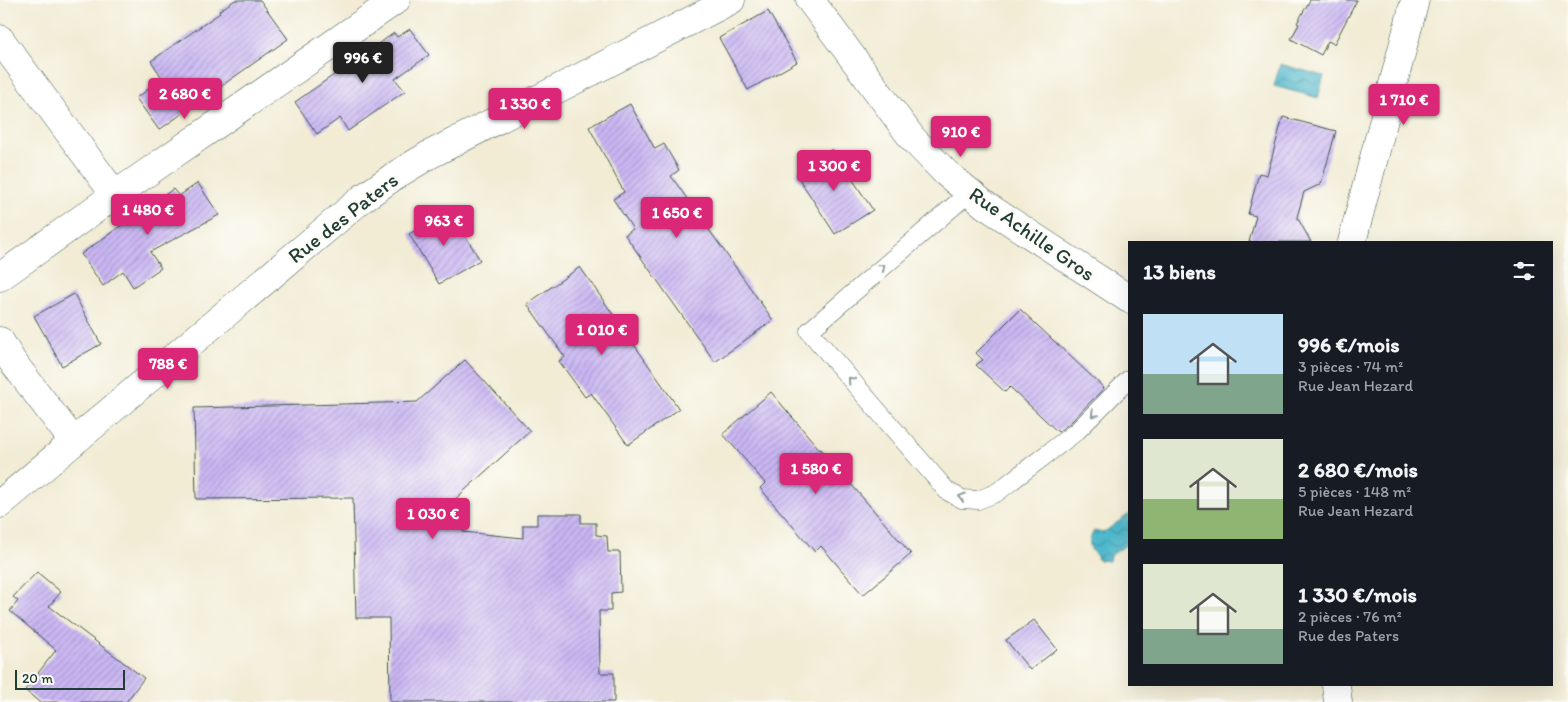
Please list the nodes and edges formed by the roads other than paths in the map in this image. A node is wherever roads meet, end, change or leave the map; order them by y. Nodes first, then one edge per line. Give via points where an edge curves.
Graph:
1 (396, 0) edge
2 (730, 0) edge
3 (810, 0) edge
4 (1415, 0) edge
5 (0, 39) edge
6 (970, 192) junction
7 (115, 195) junction
8 (1352, 241) edge
9 (0, 277) edge
10 (1128, 298) edge
11 (0, 341) edge
12 (1128, 380) edge
13 (74, 442) junction
14 (0, 504) edge
15 (1336, 686) edge
16 (1338, 702) edge

1 - 7 street
2 - 13 street, Rue des Paters via 396,175 356,204
3 - 6 street, Rue Achille Gros via 912,138
4 - 8 street
5 - 7 street
6 - 10 street, Rue Achille Gros
12 -> 6 lane via 1078,430 996,493 978,500 962,499 947,490 809,331
7 - 9 street
11 - 13 street
13 - 14 street, Rue des Paters
15 - 16 street

